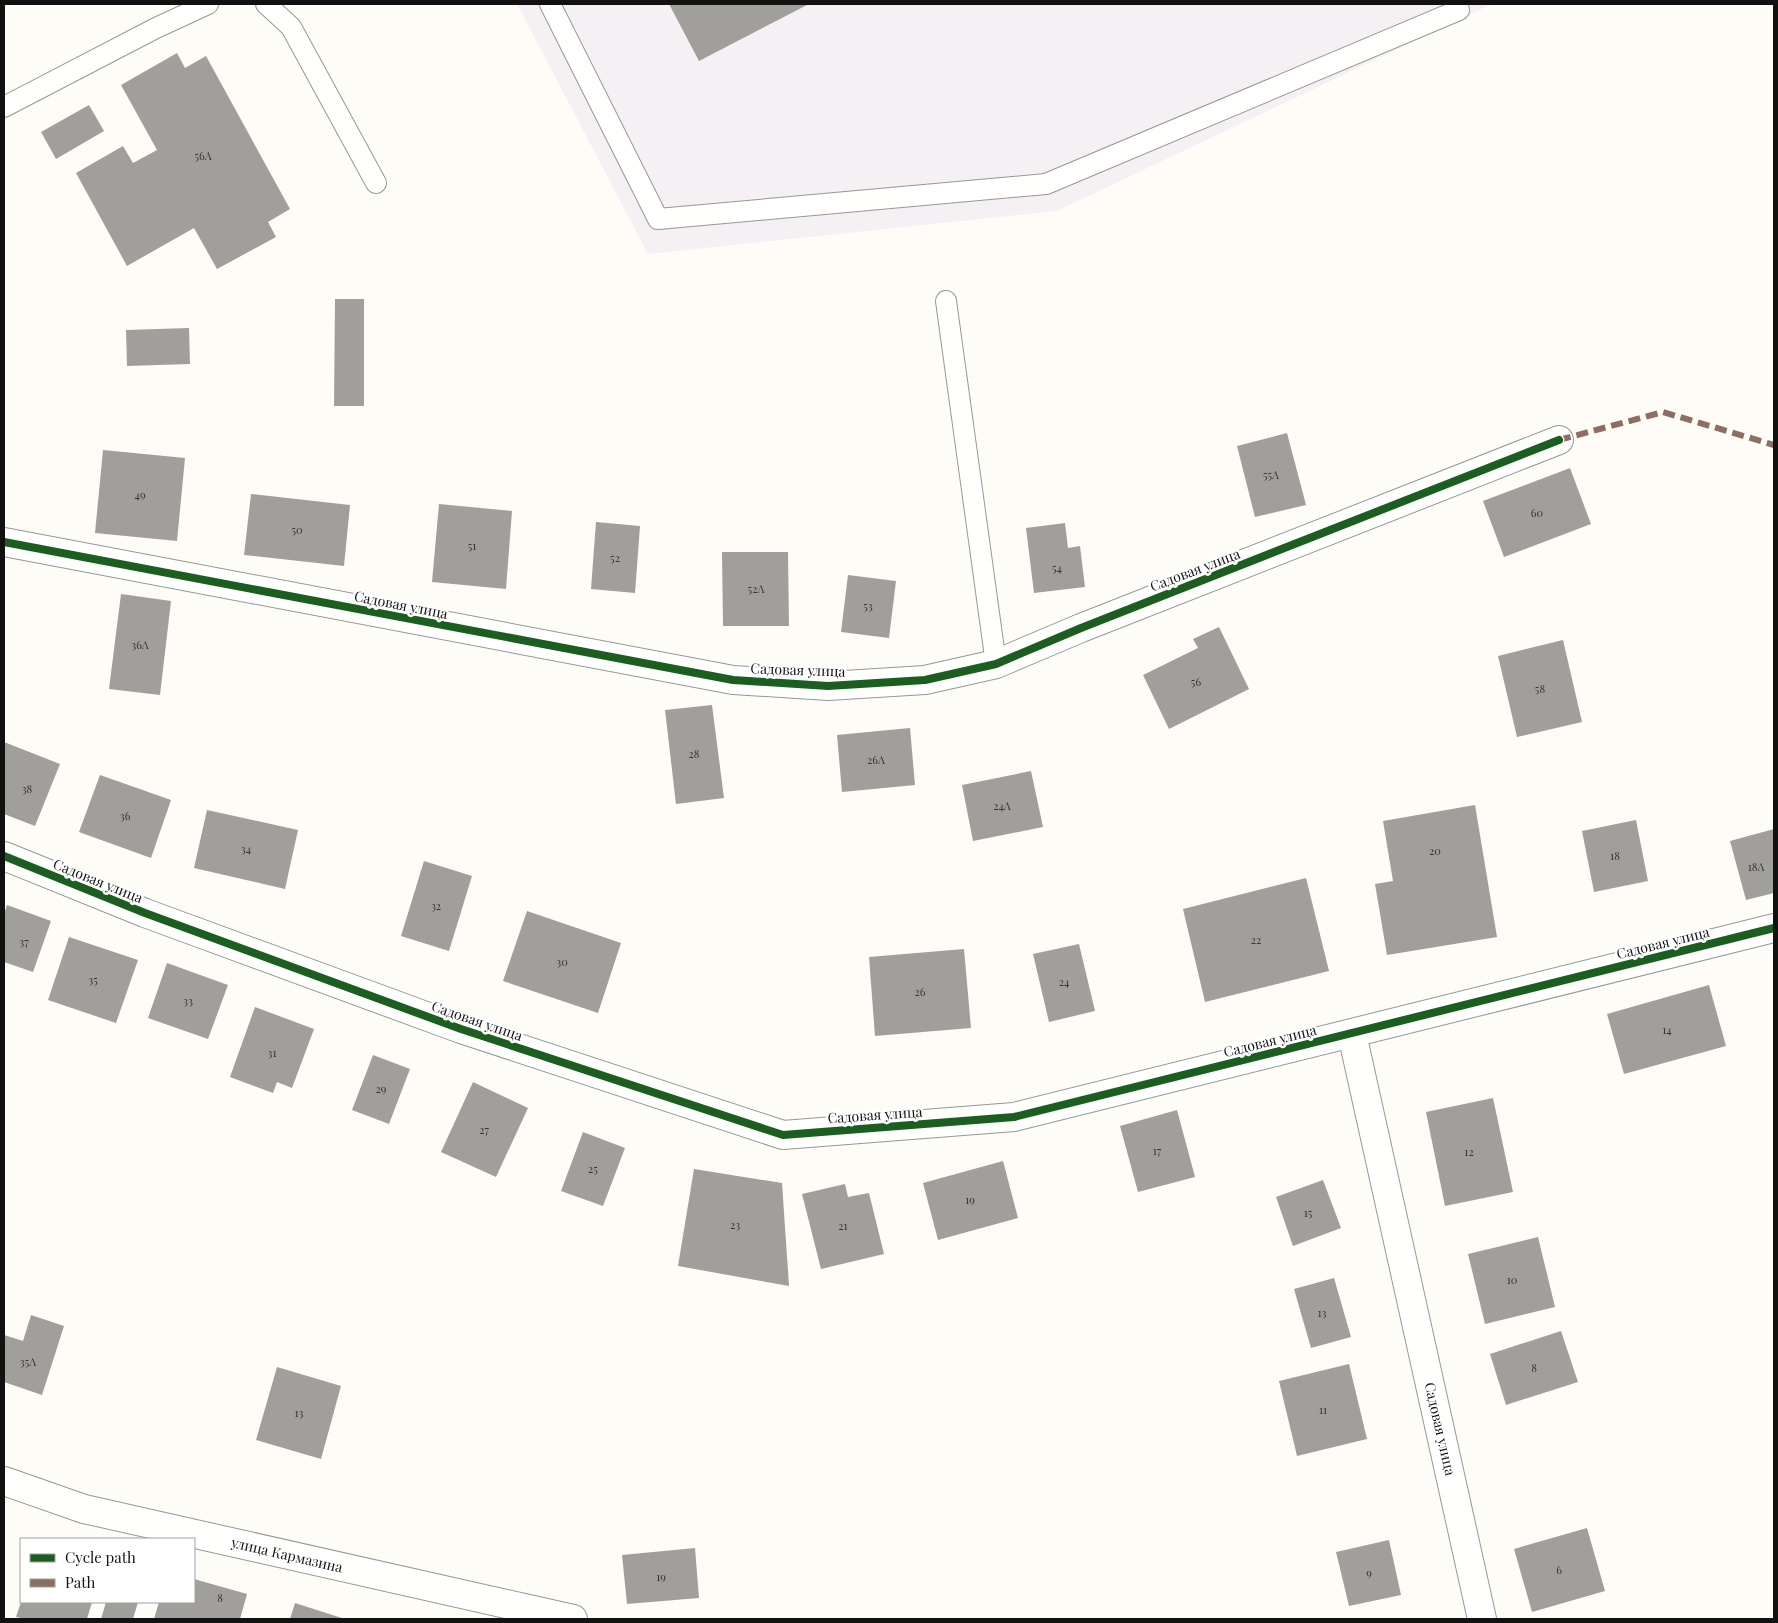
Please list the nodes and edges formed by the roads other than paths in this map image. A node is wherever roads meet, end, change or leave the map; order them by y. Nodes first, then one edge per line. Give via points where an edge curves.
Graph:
1 (208, 4) edge
2 (266, 4) edge
3 (550, 4) edge
4 (1459, 10) dead end
5 (4, 107) edge
6 (376, 183) dead end
7 (946, 301) dead end
8 (1560, 440) dead end
9 (4, 542) edge
10 (996, 664) junction
11 (4, 856) edge
12 (1774, 928) edge
13 (1352, 1034) junction
14 (4, 1481) edge
15 (573, 1619) edge
16 (1482, 1619) edge

1 - 5 lane
2 - 6 lane via 291,27
3 - 4 lane via 658,220 1046,184
7 - 10 lane
8 - 10 street, Садовая улица
9 - 10 street, Садовая улица via 733,680 848,685 925,680
11 - 13 street, Садовая улица via 145,913 461,1029 783,1134 1014,1117
12 - 13 street, Садовая улица
13 - 16 street, Садовая улица
14 - 15 street, улица Кармазина via 84,1509

